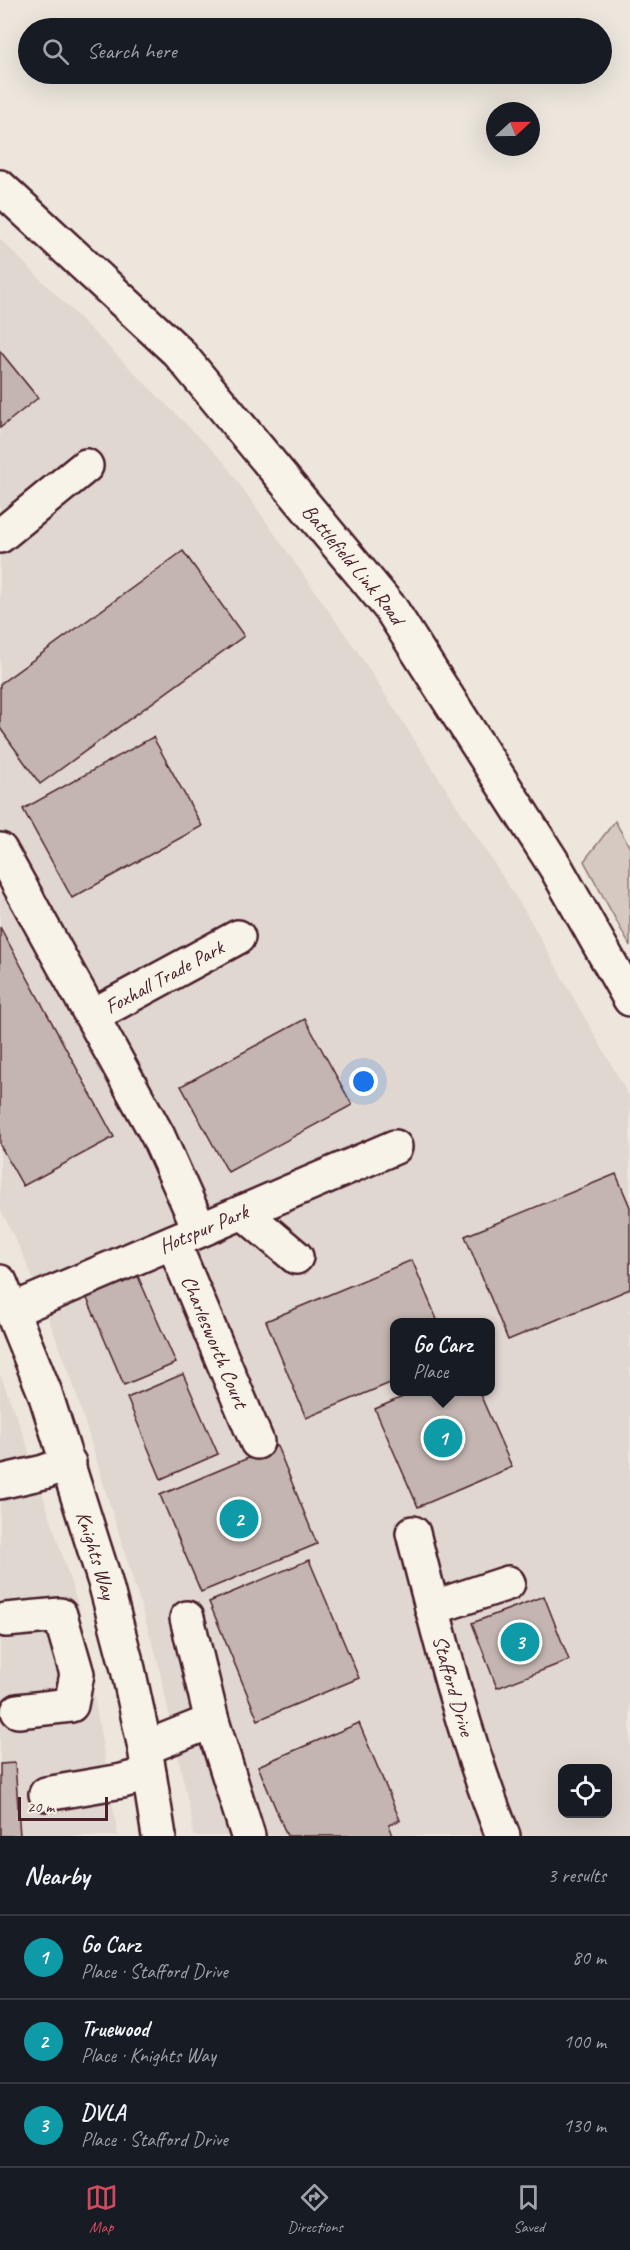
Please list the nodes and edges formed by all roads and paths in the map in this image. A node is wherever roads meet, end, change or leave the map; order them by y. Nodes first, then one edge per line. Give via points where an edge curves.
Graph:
1 (0, 187) edge
2 (86, 466) dead end
3 (0, 536) edge
4 (0, 850) edge
5 (238, 937) dead end
6 (630, 999) edge
7 (92, 1016) junction
8 (395, 1147) dead end
9 (243, 1212) junction
10 (186, 1236) junction
11 (296, 1257) dead end
12 (4, 1294) edge
13 (257, 1442) dead end
14 (69, 1463) junction
15 (0, 1482) edge
16 (412, 1533) dead end
17 (508, 1583) dead end
18 (432, 1608) junction
19 (187, 1618) dead end
20 (6, 1620) dead end
21 (128, 1669) junction
22 (77, 1674) junction
23 (18, 1711) dead end
24 (212, 1721) junction
25 (147, 1761) junction
26 (46, 1794) dead end
27 (159, 1836) edge
28 (248, 1836) edge
29 (503, 1836) edge

1 - 6 street, Battlefield Link Road via 178,352 391,609 555,866
2 - 3 street
4 - 7 street, Charlesworth Court
5 - 7 street, Foxhall Trade Park
7 - 10 street, Charlesworth Court via 158,1136
8 - 9 street, Hotspur Park
9 - 10 street, Hotspur Park
9 - 11 street
10 - 12 street, Hotspur Park
10 - 13 street, Charlesworth Court
12 - 14 street, Knights Way
14 - 15 street
14 - 21 street, Knights Way
16 - 18 street, Stafford Drive
17 - 18 street
18 - 29 street, Stafford Drive via 466,1730
19 - 24 street
20 - 22 street via 60,1615
21 - 22 street
21 - 25 street, Knights Way
22 - 23 street via 71,1705
24 - 25 street
24 - 28 street
25 - 26 street via 122,1781
25 - 27 street, Knights Way

